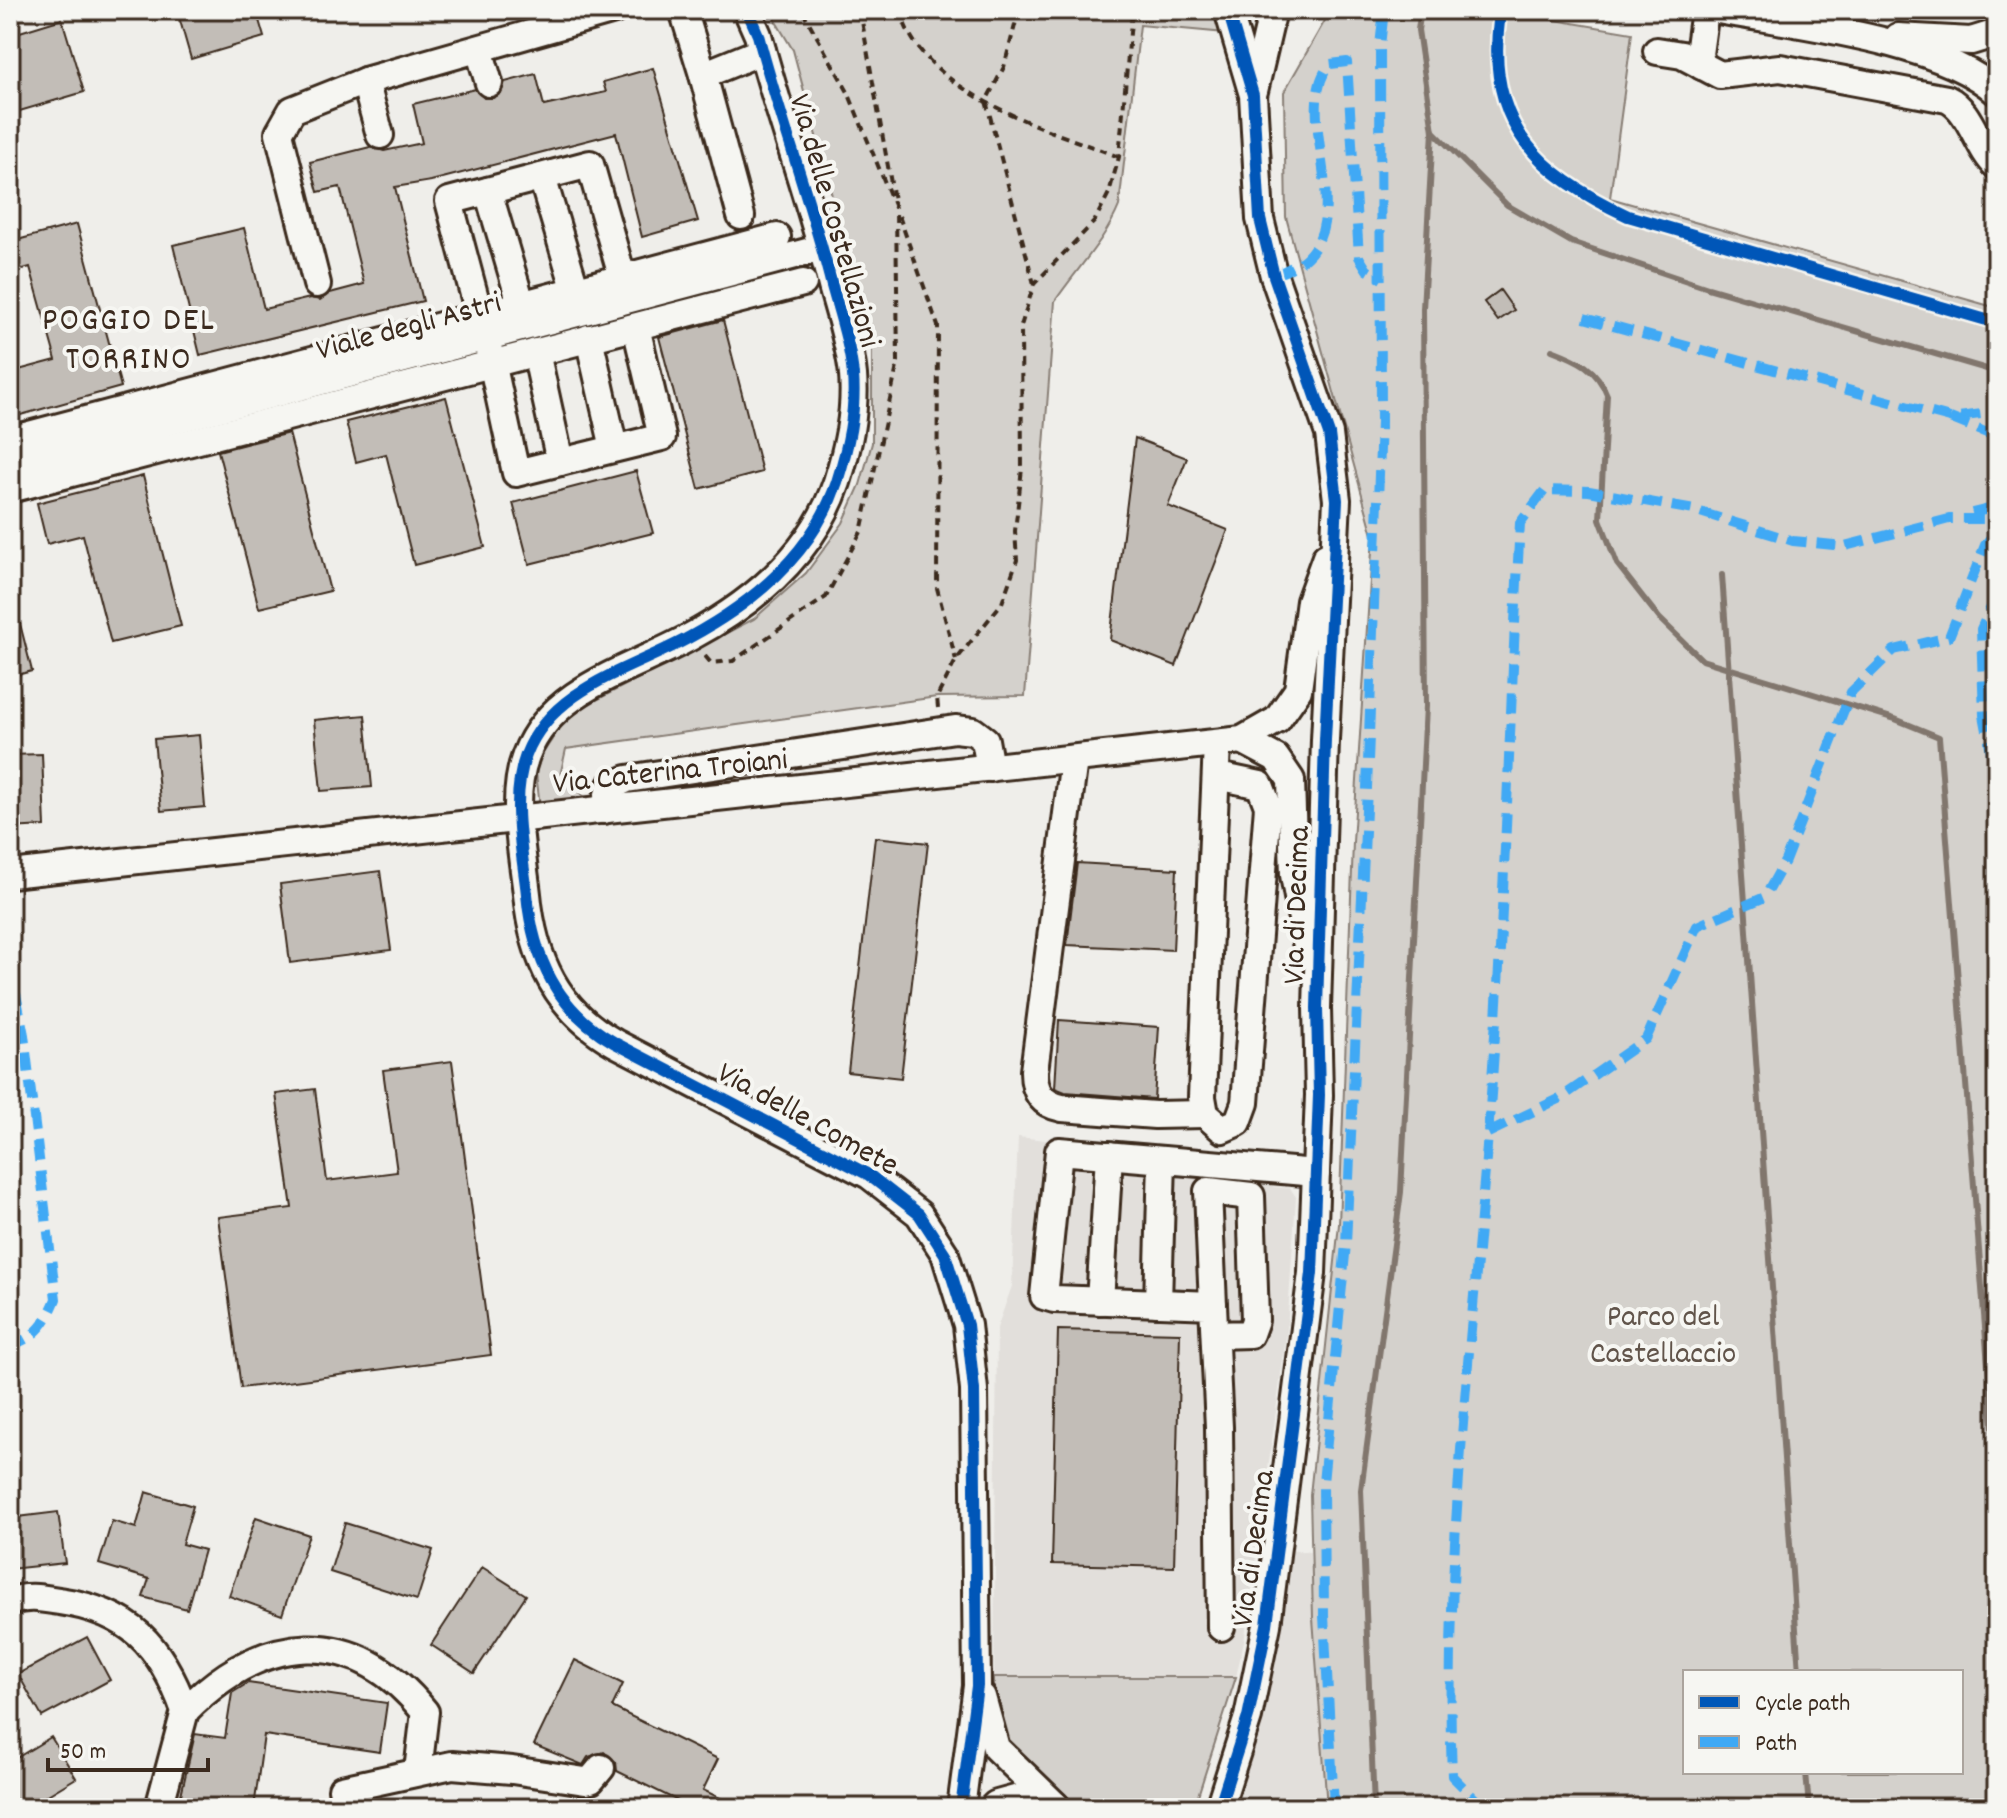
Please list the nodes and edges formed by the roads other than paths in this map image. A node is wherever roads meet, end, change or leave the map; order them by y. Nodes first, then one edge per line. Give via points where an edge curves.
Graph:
1 (614, 10) edge
2 (683, 10) edge
3 (747, 10) edge
4 (1228, 10) edge
5 (1273, 10) edge
6 (1705, 10) edge
7 (1718, 10) edge
8 (1997, 33) edge
9 (1861, 36) junction
10 (479, 49) junction
11 (762, 51) junction
12 (1657, 51) dead end
13 (1702, 66) junction
14 (1997, 66) edge
15 (703, 75) junction
16 (365, 81) junction
17 (489, 83) dead end
18 (1997, 84) edge
19 (1997, 92) edge
20 (1253, 95) junction
21 (380, 135) dead end
22 (1997, 166) edge
23 (542, 177) junction
24 (488, 191) junction
25 (741, 216) dead end
26 (777, 237) dead end
27 (822, 248) junction
28 (753, 254) junction
29 (803, 283) dead end
30 (317, 284) dead end
31 (614, 287) junction
32 (575, 288) junction
33 (765, 294) junction
34 (521, 303) junction
35 (628, 329) junction
36 (486, 338) junction
37 (589, 338) junction
38 (536, 352) junction
39 (614, 448) junction
40 (33, 452) edge
41 (560, 462) junction
42 (10, 464) edge
43 (10, 489) edge
44 (1336, 531) junction
45 (1229, 742) junction
46 (1074, 759) junction
47 (990, 768) junction
48 (1218, 776) junction
49 (604, 810) junction
50 (520, 820) junction
51 (10, 874) edge
52 (1317, 1008) junction
53 (1205, 1114) junction
54 (1109, 1155) junction
55 (1162, 1160) junction
56 (1316, 1173) junction
57 (1100, 1301) junction
58 (1158, 1303) junction
59 (1213, 1305) junction
60 (1215, 1335) junction
61 (10, 1602) edge
62 (1221, 1627) dead end
63 (977, 1686) junction
64 (185, 1711) junction
65 (601, 1768) dead end
66 (418, 1771) junction
67 (342, 1789) dead end
68 (159, 1808) edge
69 (961, 1808) edge
70 (998, 1808) edge
71 (1055, 1808) edge
72 (1219, 1808) edge

1 - 10 street
2 - 15 street
3 - 11 street, Via delle Costellazioni
4 - 20 street, Via di Decima
5 - 20 street, Via di Decima
6 - 13 street
7 - 9 street
8 - 9 street via 1971,41
9 - 19 street via 1962,67
10 - 16 street
10 - 17 street
11 - 15 street
11 - 27 street, Via delle Costellazioni
12 - 13 street via 1682,55
13 - 22 street via 1732,77 1780,68 1947,99 1962,111 1980,147
14 - 18 street
15 - 25 street
16 - 21 street
16 - 30 street via 292,110 279,133
20 - 44 street, Via di Decima via 1260,219 1274,276 1329,434 1337,486
23 - 24 street
23 - 31 street via 590,164
23 - 32 street
24 - 34 street
24 - 36 street via 449,201
26 - 28 street
27 - 28 street, Viale degli Astri
27 - 50 street, Via delle Costellazioni via 850,359 853,404 848,444 823,515 795,558 752,596 690,637 579,694 549,719 525,759
28 - 31 street, Viale degli Astri
28 - 33 street
29 - 33 street
31 - 32 street
31 - 35 street
31 - 36 street, Viale degli Astri
32 - 34 street
33 - 35 street
34 - 36 street
35 - 37 street
35 - 39 street via 662,437
36 - 38 street
36 - 40 street, Viale degli Astri
36 - 41 street via 516,473
37 - 38 street
37 - 39 street
38 - 41 street
39 - 41 street
40 - 42 street, Viale degli Astri
40 - 43 street
44 - 45 street, Via Caterina Troiani via 1310,601 1298,690 1277,720
44 - 52 street, Via di Decima
45 - 46 street, Via Caterina Troiani
45 - 48 street
45 - 52 street via 1276,758 1291,780 1294,875
46 - 47 street, Via Caterina Troiani
46 - 53 street via 1034,1071 1036,1091 1062,1108
47 - 49 street, Via Caterina Troiani
47 - 49 street via 985,740 973,731 955,729 627,779 610,787
48 - 53 street
48 - 53 street via 1260,785 1268,814 1244,1111 1228,1129 1217,1127
49 - 50 street, Via Caterina Troiani
50 - 51 street, Via Caterina Troiani
50 - 63 street, Via delle Comete via 531,929 550,983 566,1006 615,1043 884,1184 919,1214 945,1254 963,1307 972,1365
52 - 56 street, Via di Decima
54 - 55 street
54 - 57 street
54 - 57 street via 1059,1151 1044,1296
55 - 56 street
55 - 58 street
56 - 72 street, Via di Decima via 1308,1314 1267,1625 1248,1717
57 - 58 street
58 - 59 street
59 - 60 street
59 - 60 street via 1208,1191 1251,1196 1255,1320 1250,1334
60 - 62 street
61 - 64 street via 33,1597 119,1619 158,1654
63 - 69 street, Via delle Comete
63 - 71 street, Via delle Comete via 996,1748
64 - 66 street via 225,1675 263,1657 300,1648 342,1652 389,1673 425,1712
64 - 68 street
65 - 66 street via 585,1781 468,1765
66 - 67 street
70 - 71 main road via 1027,1800

